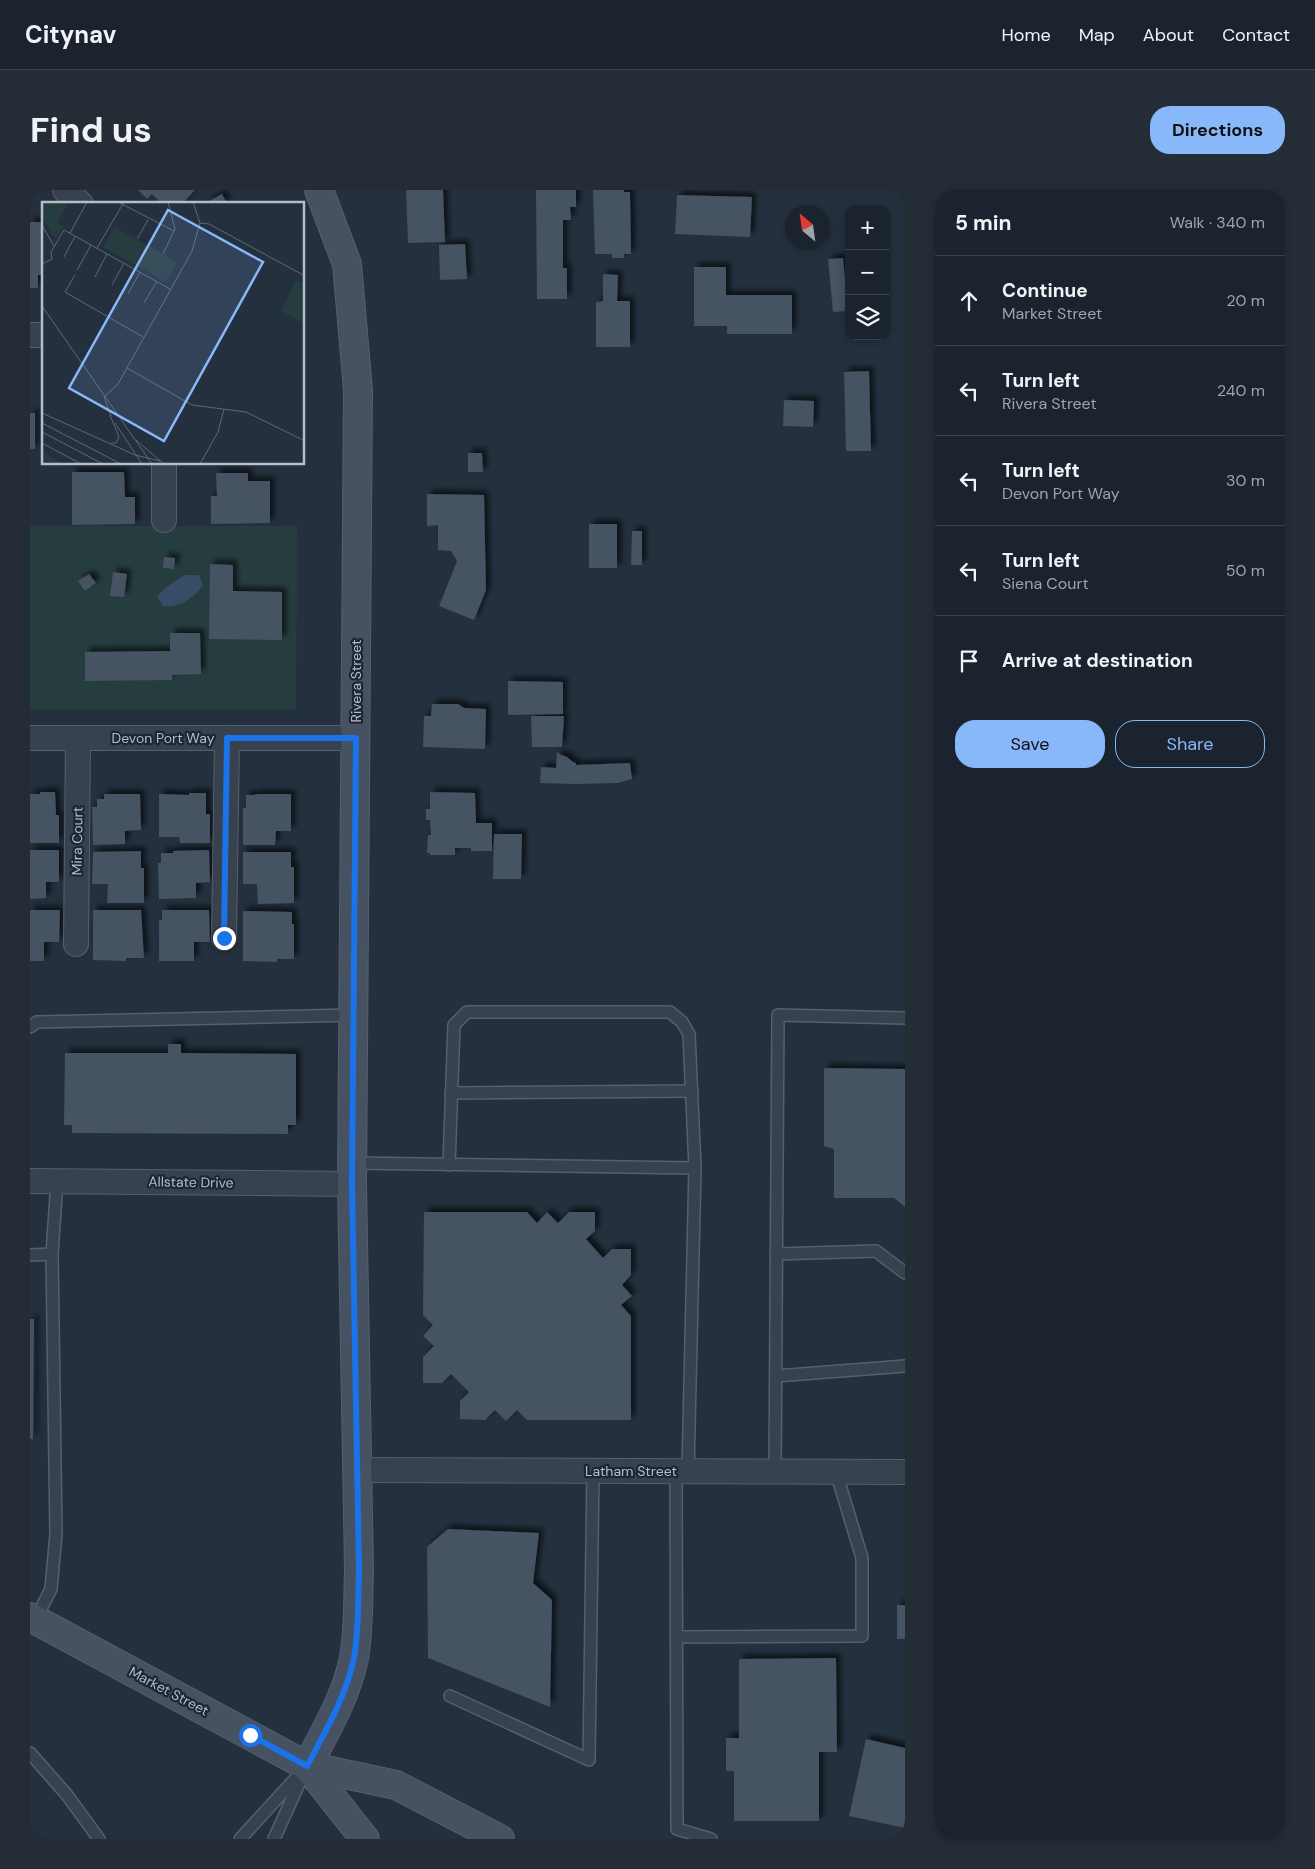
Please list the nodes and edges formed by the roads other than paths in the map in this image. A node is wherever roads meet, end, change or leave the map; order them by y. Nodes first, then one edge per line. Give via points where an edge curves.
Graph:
1 (64, 190) edge
2 (320, 190) edge
3 (79, 202) edge
4 (164, 465) edge
5 (164, 520) dead end
6 (30, 738) edge
7 (78, 738) junction
8 (227, 738) junction
9 (356, 738) junction
10 (224, 938) dead end
11 (76, 944) dead end
12 (354, 1015) junction
13 (905, 1018) edge
14 (30, 1027) edge
15 (692, 1091) junction
16 (451, 1093) junction
17 (449, 1165) junction
18 (695, 1168) junction
19 (352, 1174) junction
20 (30, 1181) edge
21 (57, 1181) junction
22 (52, 1254) junction
23 (776, 1254) junction
24 (30, 1255) edge
25 (905, 1273) edge
26 (905, 1366) edge
27 (776, 1376) junction
28 (358, 1470) junction
29 (592, 1471) junction
30 (682, 1471) junction
31 (775, 1472) junction
32 (836, 1472) junction
33 (905, 1472) edge
34 (32, 1618) edge
35 (676, 1637) junction
36 (450, 1696) dead end
37 (30, 1753) edge
38 (307, 1766) junction
39 (99, 1839) edge
40 (240, 1839) edge
41 (274, 1839) edge
42 (365, 1839) edge
43 (500, 1839) edge
44 (711, 1839) edge

1 - 3 street
2 - 9 street, Rivera Street via 347,264 358,390
4 - 5 street
6 - 7 street, Devon Port Way
7 - 8 street, Devon Port Way
7 - 11 street, Mira Court
8 - 9 street, Devon Port Way
8 - 10 street
9 - 12 street, Rivera Street
12 - 14 lane via 37,1022
12 - 19 street, Rivera Street
13 - 23 lane via 778,1015
15 - 16 lane
15 - 16 lane via 689,1034 682,1022 670,1012 467,1012 454,1025
15 - 18 lane
16 - 17 lane
17 - 18 lane
17 - 19 lane
18 - 30 lane
19 - 21 street, Allstate Drive
19 - 28 street, Rivera Street
20 - 21 street, Allstate Drive
21 - 22 lane
22 - 24 lane
22 - 34 lane via 56,1534 51,1589
23 - 25 lane via 876,1251
23 - 27 lane
26 - 27 lane
27 - 31 lane
28 - 29 street, Latham Street
28 - 38 street, Rivera Street via 358,1621 354,1658 337,1709
29 - 30 street, Latham Street
29 - 36 lane via 589,1760
30 - 31 street, Latham Street
30 - 35 lane
31 - 32 street, Latham Street
32 - 33 street, Latham Street
32 - 35 lane via 862,1558 862,1636
34 - 38 street, Market Street
35 - 44 lane via 677,1829
37 - 39 lane via 67,1795
38 - 40 lane
38 - 41 lane
38 - 42 street, Market Street
38 - 43 street, Market Street via 396,1785

